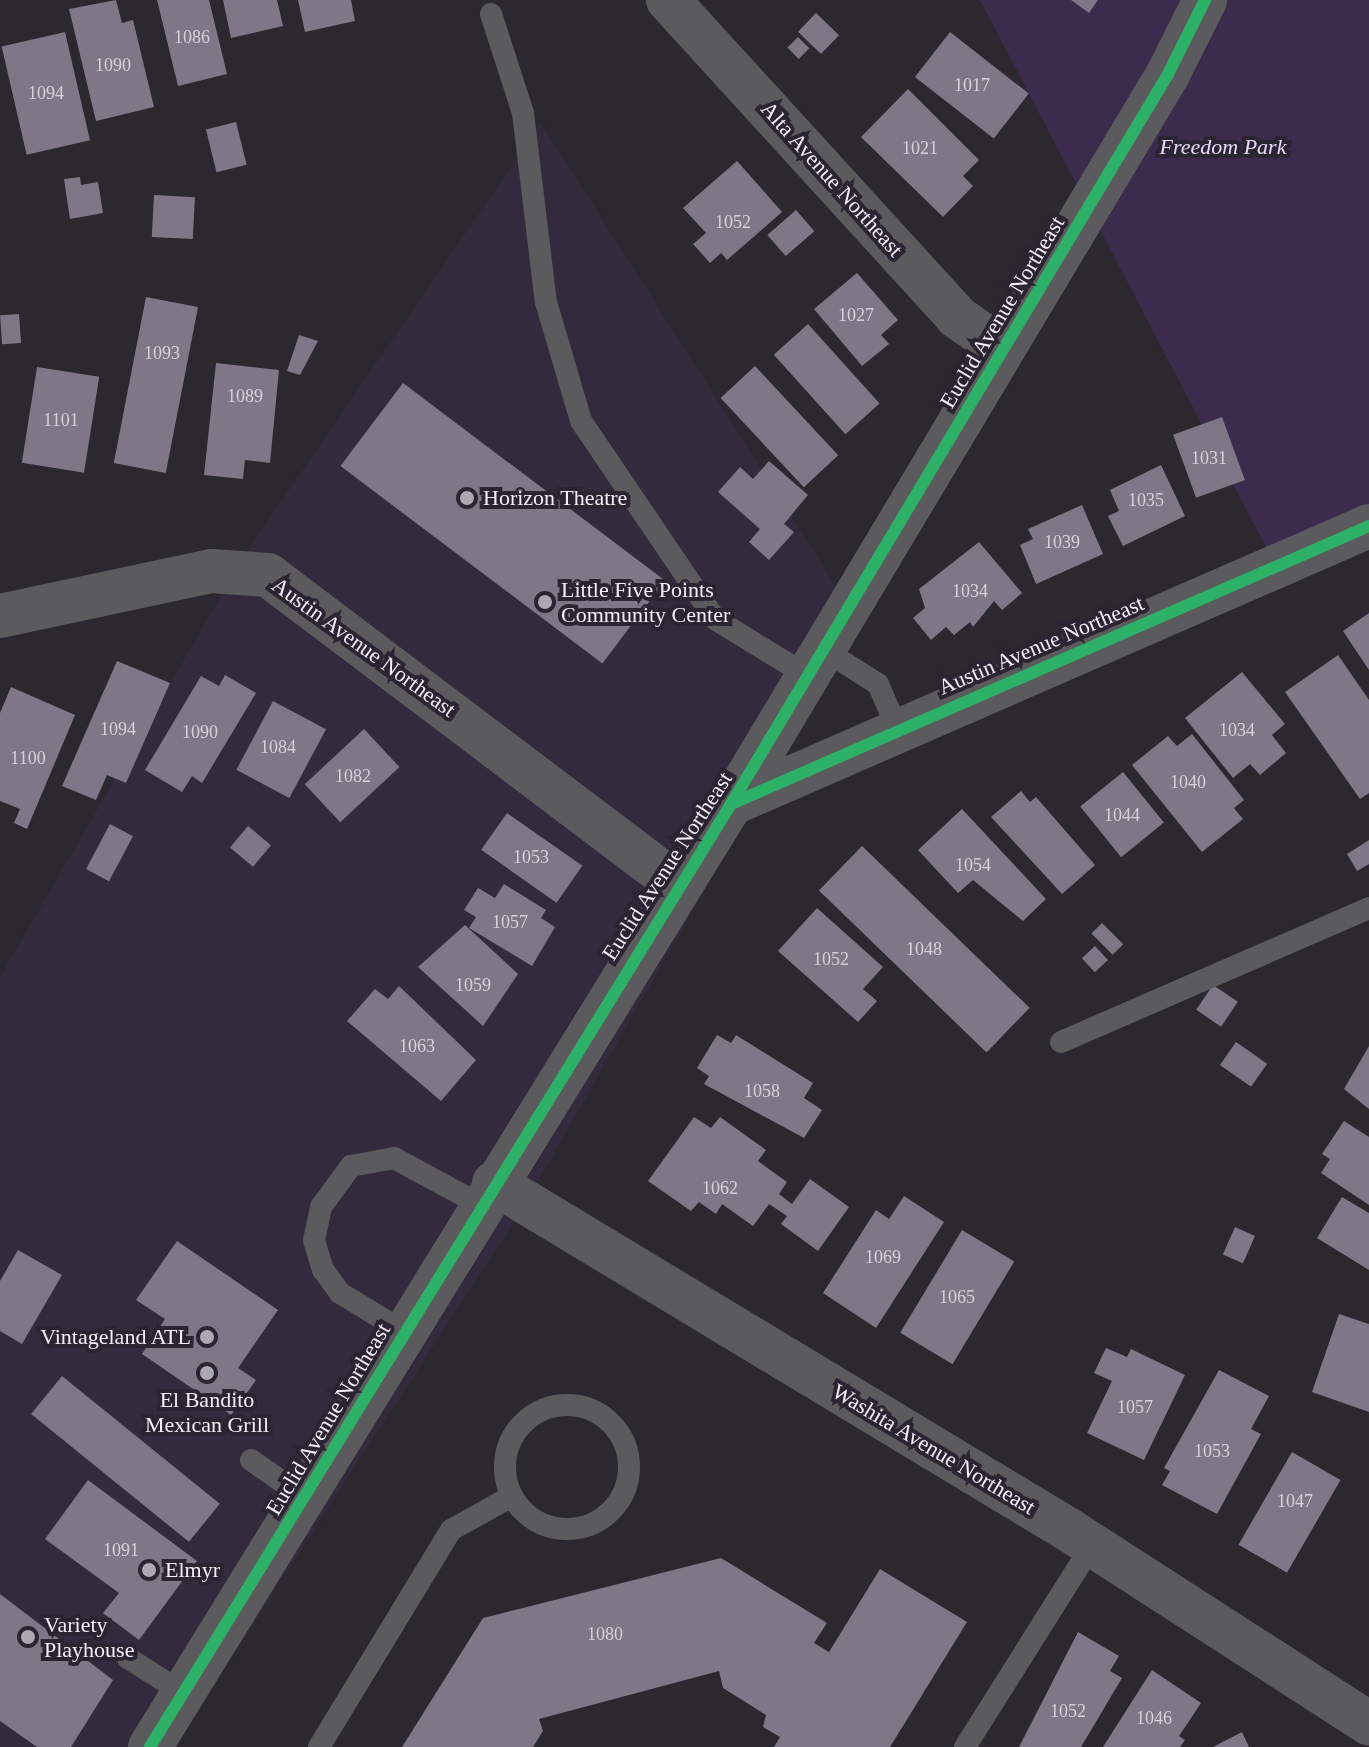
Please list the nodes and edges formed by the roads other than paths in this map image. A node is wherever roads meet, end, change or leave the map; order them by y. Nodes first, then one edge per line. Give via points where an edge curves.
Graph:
1 (668, 0) edge
2 (1205, 0) edge
3 (491, 14) dead end
4 (1003, 349) junction
5 (1369, 526) edge
6 (0, 616) edge
7 (816, 663) junction
8 (897, 728) junction
9 (731, 804) junction
10 (677, 884) junction
11 (1369, 908) edge
12 (1061, 1042) dead end
13 (487, 1194) junction
14 (404, 1332) junction
15 (251, 1460) dead end
16 (512, 1496) junction
17 (304, 1497) junction
18 (1092, 1545) junction
19 (128, 1658) dead end
20 (183, 1693) junction
21 (1369, 1723) edge
22 (150, 1747) edge
23 (319, 1747) edge
24 (965, 1747) edge

1 - 4 street, Alta Avenue Northeast via 957,317
2 - 4 street, Euclid Avenue Northeast
3 - 7 lane via 523,113 546,302 581,421 715,619
4 - 7 street, Euclid Avenue Northeast
5 - 8 street, Austin Avenue Northeast
6 - 10 street, Austin Avenue Northeast via 211,571 268,575
7 - 8 lane via 878,684
7 - 9 street, Euclid Avenue Northeast
8 - 9 street, Austin Avenue Northeast
9 - 10 street, Euclid Avenue Northeast
10 - 13 street, Euclid Avenue Northeast
11 - 12 lane
13 - 14 street, Euclid Avenue Northeast
13 - 14 lane via 394,1158 351,1166 321,1207 314,1240 323,1270 340,1293
13 - 18 street, Washita Avenue Northeast
14 - 17 street, Euclid Avenue Northeast
15 - 17 lane
16 - 16 lane via 506,1454 526,1420 545,1409 593,1410 624,1440 629,1473 624,1494 600,1520 580,1528 544,1525
16 - 23 lane via 451,1530
17 - 20 street, Euclid Avenue Northeast
18 - 21 street, Washita Avenue Northeast
18 - 24 lane
19 - 20 lane
20 - 22 street, Euclid Avenue Northeast

